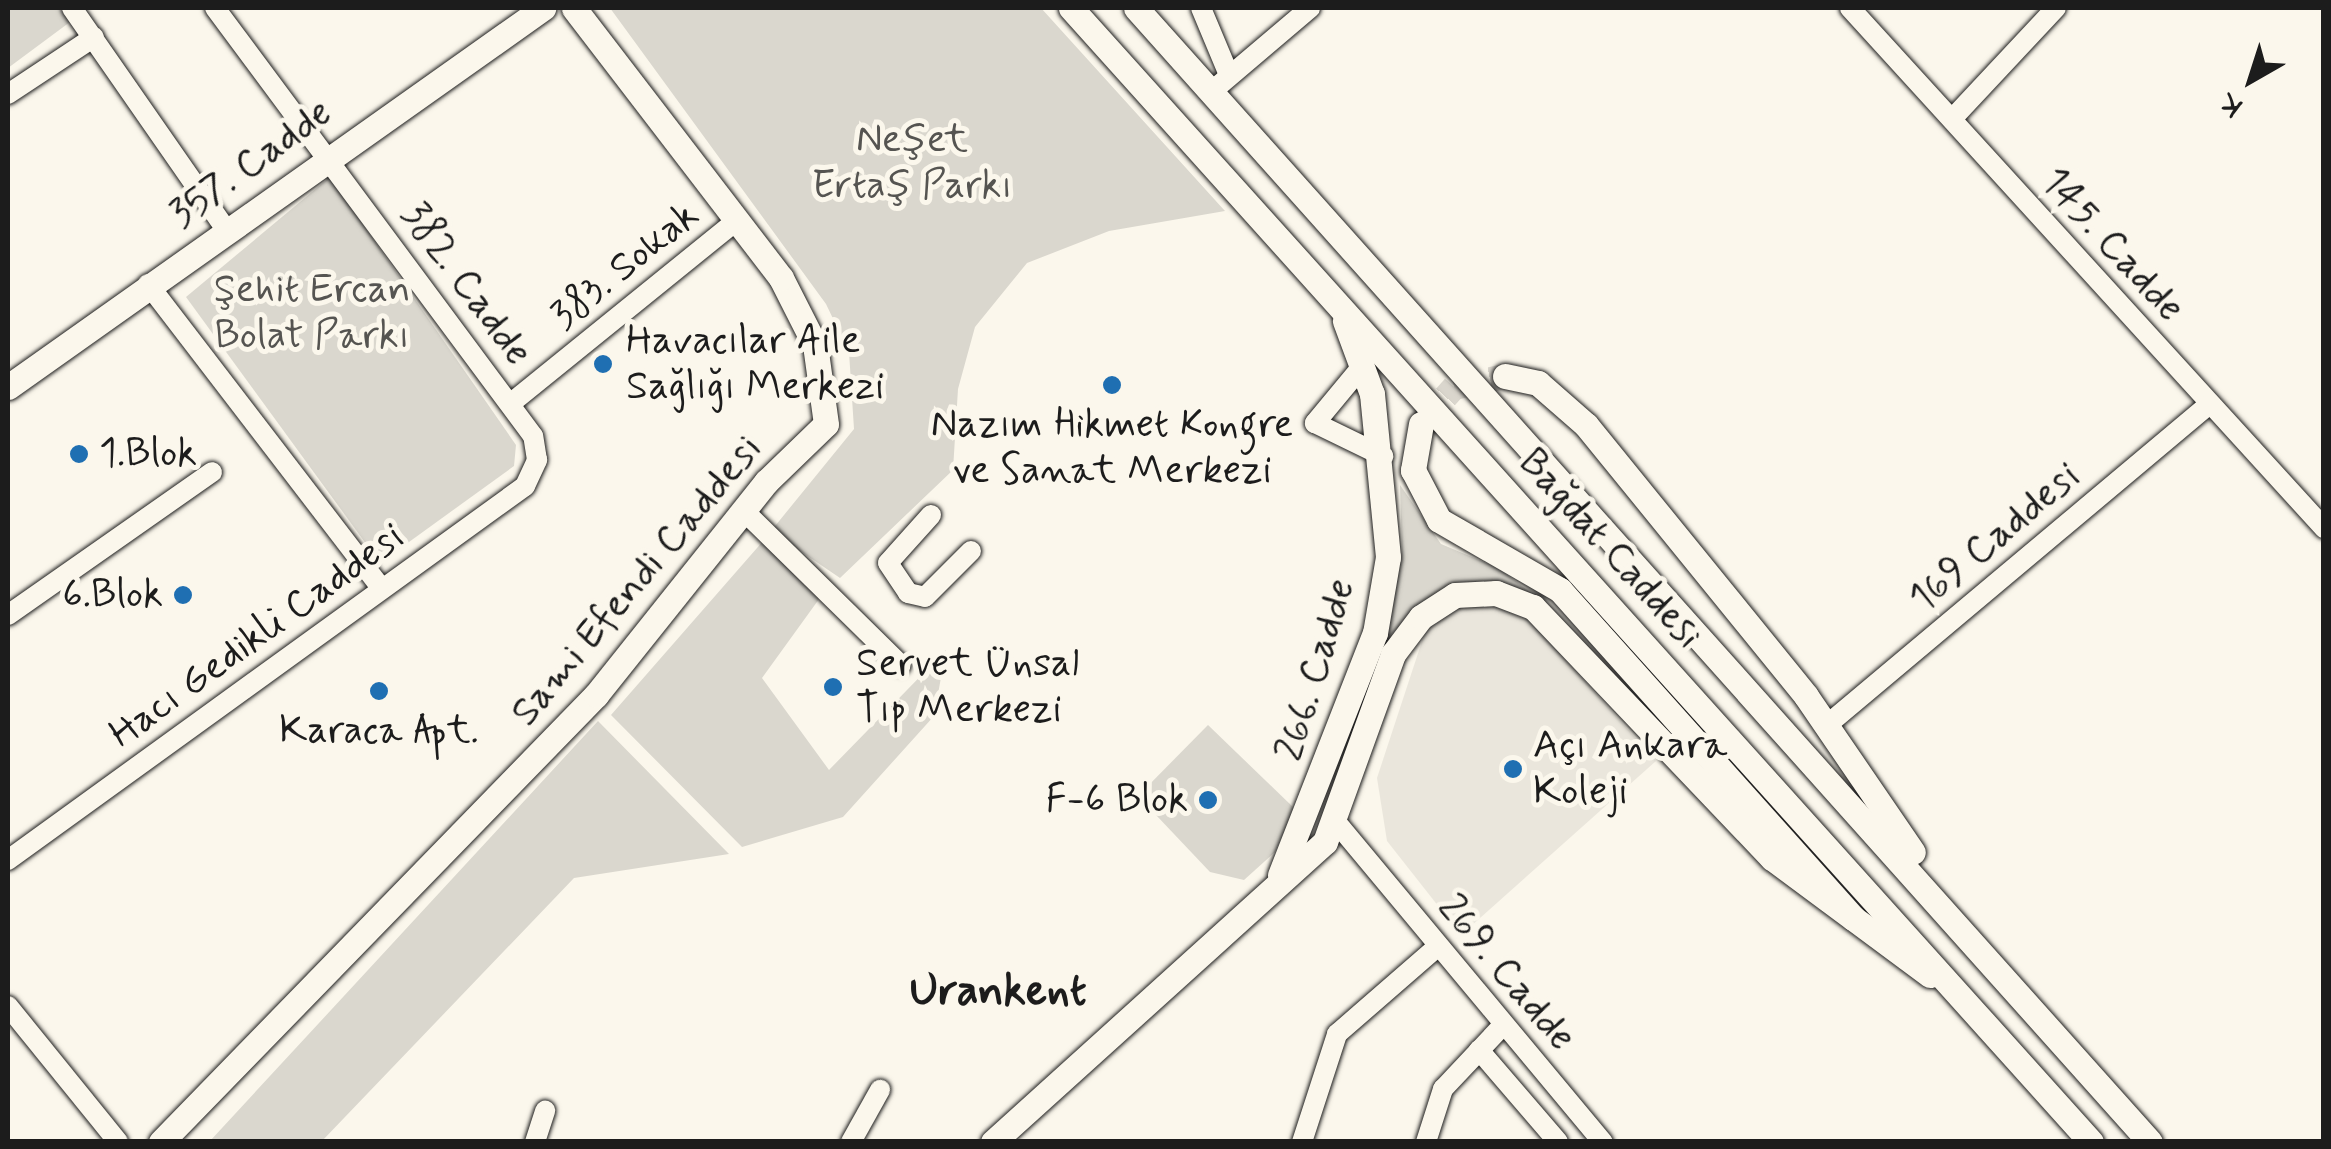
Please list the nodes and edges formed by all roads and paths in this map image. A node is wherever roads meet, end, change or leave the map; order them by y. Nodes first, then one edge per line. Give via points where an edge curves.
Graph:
1 (72, 8) edge
2 (214, 8) edge
3 (543, 8) edge
4 (574, 8) edge
5 (1071, 8) edge
6 (1136, 8) edge
7 (1201, 8) edge
8 (1310, 8) edge
9 (1850, 8) edge
10 (2056, 8) edge
11 (94, 36) junction
12 (1220, 83) junction
13 (8, 94) edge
14 (1952, 119) junction
15 (328, 153) junction
16 (737, 220) junction
17 (225, 228) junction
18 (148, 284) junction
19 (1334, 298) junction
20 (1364, 364) junction
21 (1505, 376) tunnel mouth
22 (8, 386) edge
23 (510, 404) junction
24 (2208, 405) junction
25 (1420, 424) tunnel mouth
26 (1383, 456) junction
27 (536, 460) joint
28 (212, 472) dead end
29 (743, 510) junction
30 (930, 515) dead end
31 (2324, 528) edge
32 (971, 550) dead end
33 (382, 589) junction
34 (8, 615) edge
35 (902, 665) dead end
36 (1827, 725) junction
37 (1306, 820) junction
38 (1331, 832) junction
39 (8, 860) edge
40 (1274, 884) junction
41 (1852, 918) junction
42 (1976, 942) junction
43 (1437, 946) junction
44 (1956, 989) junction
45 (8, 1006) edge
46 (1504, 1024) junction
47 (1479, 1050) junction
48 (880, 1090) dead end
49 (545, 1111) dead end
50 (118, 1142) edge
51 (161, 1142) edge
52 (535, 1142) edge
53 (851, 1142) edge
54 (993, 1142) edge
55 (1302, 1142) edge
56 (1426, 1142) edge
57 (1558, 1142) edge
58 (1603, 1142) edge
59 (2092, 1142) edge
60 (2150, 1142) edge

1 - 11 street
2 - 15 street, 382. Cadde
3 - 15 main road, 357. Cadde
4 - 16 main road, Sami Efendi Caddesi
5 - 19 main road, Bağdat Caddesi
6 - 12 main road, Bağdat Caddesi
7 - 12 street
8 - 12 street
9 - 14 street, 145. Cadde
10 - 14 street
11 - 13 street
11 - 17 street
12 - 42 main road, Bağdat Caddesi
14 - 24 street, 145. Cadde
15 - 17 main road, 357. Cadde
15 - 23 street, 382. Cadde
16 - 23 street, 383. Sokak
16 - 29 main road, Sami Efendi Caddesi via 815,344 826,424
17 - 18 main road, 357. Cadde
18 - 22 main road, 357. Cadde
18 - 33 street
19 - 20 main road, 266. Cadde
19 - 44 main road, Bağdat Caddesi
20 - 26 main road, 266. Cadde
20 - 26 street via 1316,423
21 - 36 main road via 1538,384 1586,426
23 - 27 street, 382. Cadde
24 - 31 street, 145. Cadde
24 - 36 street, 169 Caddesi
25 - 41 main road via 1413,470 1439,520 1560,590
26 - 37 main road, 266. Cadde via 1382,599
27 - 33 street, Hacı Gedikli Caddesi via 526,486
28 - 34 street
29 - 35 street
29 - 51 main road, Sami Efendi Caddesi via 596,695
30 - 32 street via 888,563 908,593 925,597
33 - 39 street, Hacı Gedikli Caddesi
36 - 42 main road
37 - 38 main road via 1324,810
37 - 40 main road, 266. Cadde
38 - 40 main road, 266. Cadde
38 - 41 main road, 266. Cadde via 1393,654 1420,616 1455,596 1518,598 1772,858
38 - 43 street, 269. Cadde via 1358,849
40 - 54 main road, 266. Cadde
41 - 44 main road
42 - 60 main road, Bağdat Caddesi
43 - 46 street, 269. Cadde
43 - 55 street via 1337,1034
44 - 59 main road, Bağdat Caddesi
45 - 50 street
46 - 47 street
46 - 58 street, 269. Cadde
47 - 56 street via 1443,1089
47 - 57 street
48 - 53 street
49 - 52 street

